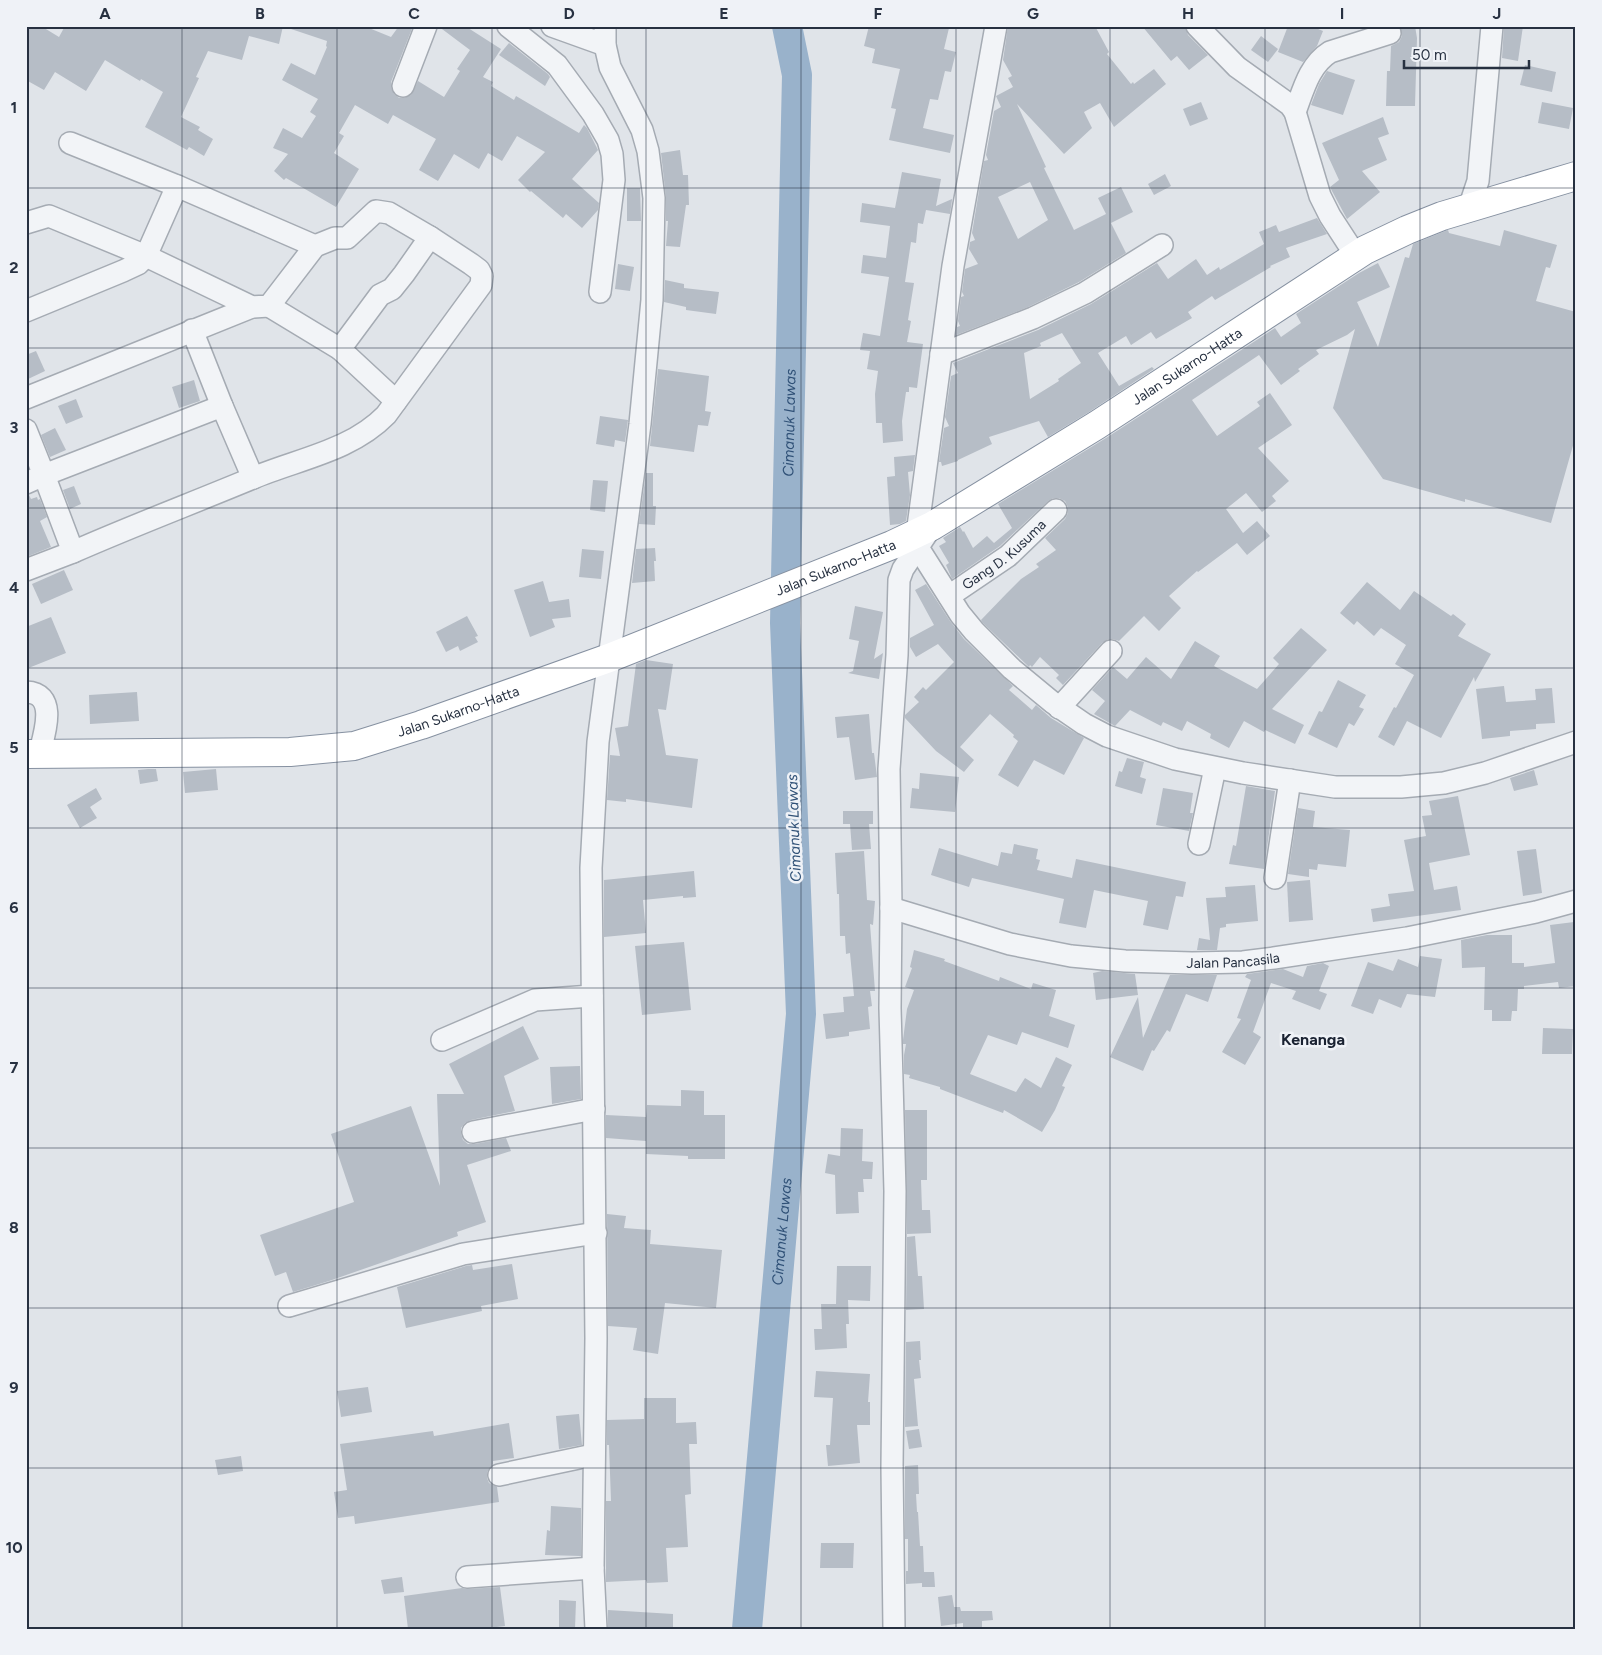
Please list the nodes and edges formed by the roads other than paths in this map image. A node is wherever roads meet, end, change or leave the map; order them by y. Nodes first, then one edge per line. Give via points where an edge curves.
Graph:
1 (426, 26) edge
2 (508, 26) edge
3 (552, 26) edge
4 (996, 26) edge
5 (1197, 26) edge
6 (1492, 26) edge
7 (1390, 33) dead end
8 (605, 36) edge
9 (403, 86) dead end
10 (1295, 112) junction
11 (70, 143) dead end
12 (1576, 176) edge
13 (177, 186) junction
14 (1469, 208) junction
15 (26, 223) edge
16 (430, 237) junction
17 (1162, 245) dead end
18 (315, 246) junction
19 (146, 256) junction
20 (1356, 256) junction
21 (600, 292) dead end
22 (260, 306) junction
23 (26, 311) edge
24 (192, 330) junction
25 (340, 349) junction
26 (941, 354) junction
27 (26, 398) edge
28 (396, 401) junction
29 (222, 406) junction
30 (26, 430) edge
31 (253, 478) junction
32 (35, 479) edge
33 (1056, 510) dead end
34 (915, 538) junction
35 (73, 552) junction
36 (26, 570) edge
37 (949, 596) junction
38 (1111, 651) dead end
39 (609, 658) junction
40 (26, 692) edge
41 (1059, 708) junction
42 (1576, 742) edge
43 (33, 755) edge
44 (1215, 768) junction
45 (1290, 780) junction
46 (1199, 844) dead end
47 (1275, 878) dead end
48 (1576, 901) edge
49 (891, 908) junction
50 (592, 996) junction
51 (442, 1040) dead end
52 (594, 1109) junction
53 (473, 1132) dead end
54 (596, 1233) junction
55 (289, 1306) dead end
56 (593, 1455) junction
57 (499, 1475) dead end
58 (593, 1568) junction
59 (467, 1577) dead end
60 (596, 1629) edge
61 (894, 1629) edge

1 - 9 street
2 - 21 street via 556,64 608,140 614,180
3 - 8 street
4 - 26 street via 964,196
5 - 10 street via 1237,67
6 - 14 street via 1478,181
7 - 10 street via 1324,56 1312,70
8 - 39 street via 610,67 642,130 654,198 652,310
10 - 20 street via 1320,196
11 - 13 street
12 - 14 highway, Jalan Sukarno-Hatta
13 - 18 street
13 - 19 street
14 - 20 highway, Jalan Sukarno-Hatta via 1407,230
15 - 19 street via 48,216
16 - 18 street via 389,213 376,211 347,238 335,238
16 - 25 street via 392,289 380,295
16 - 28 street via 479,270 481,285
17 - 26 street via 1085,292 1033,318
18 - 22 street
19 - 22 street
19 - 23 street via 123,271
20 - 34 highway, Jalan Sukarno-Hatta via 1097,425
22 - 24 street
22 - 25 street
24 - 27 street
24 - 29 street
25 - 28 street
26 - 34 street
28 - 31 street via 374,428 350,442
29 - 31 street
29 - 32 street
30 - 32 street
31 - 35 street
32 - 35 street
33 - 37 street, Gang D. Kusuma via 1008,556
34 - 37 street
34 - 39 highway, Jalan Sukarno-Hatta
34 - 49 street via 899,590 888,769
35 - 36 street
37 - 41 street via 974,631 1012,669
38 - 41 street
39 - 43 highway, Jalan Sukarno-Hatta via 354,746 290,752
39 - 50 street via 598,742 591,868
40 - 43 street via 42,697 47,712
41 - 44 street via 1107,736 1175,759
42 - 45 street via 1485,773 1444,783 1335,787
44 - 45 street
44 - 46 street
45 - 47 street
48 - 49 street, Jalan Pancasila via 1407,938 1242,962 1192,963 1071,956 1010,944
49 - 61 street via 895,1191
50 - 51 street via 536,1000
50 - 52 street
52 - 53 street
52 - 54 street
54 - 55 street via 463,1254
54 - 56 street
56 - 57 street
56 - 58 street
58 - 59 street
58 - 60 street

